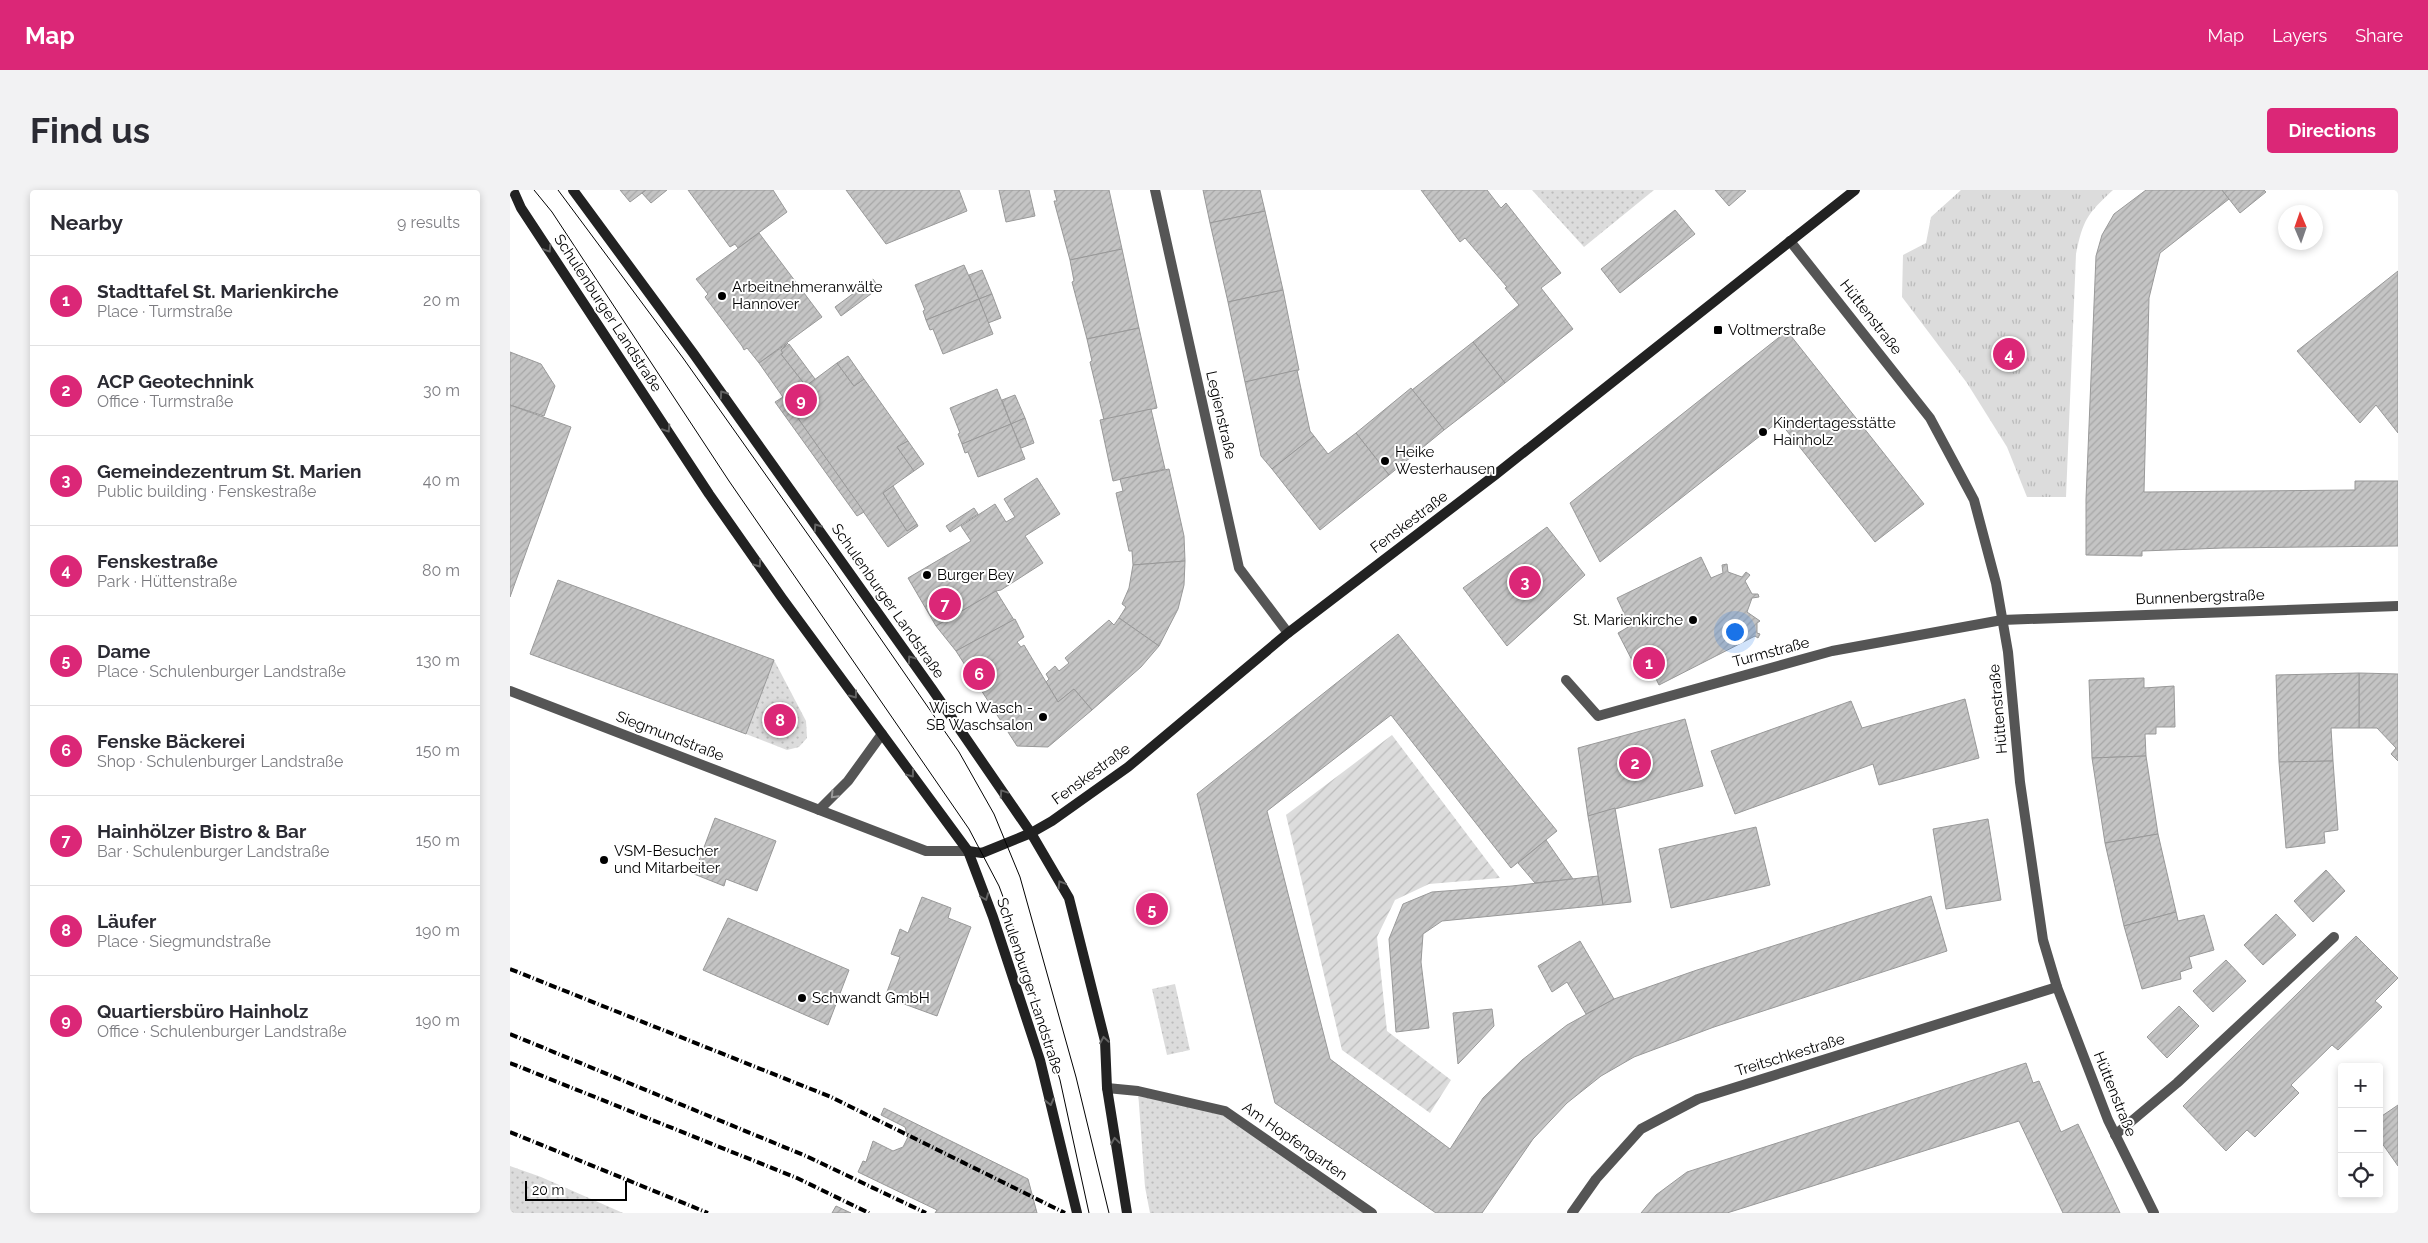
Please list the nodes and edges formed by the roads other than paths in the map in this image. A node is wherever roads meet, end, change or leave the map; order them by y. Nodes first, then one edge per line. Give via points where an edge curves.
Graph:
1 (512, 190) edge
2 (573, 190) edge
3 (1155, 190) edge
4 (1854, 190) edge
5 (1790, 241) junction
6 (2398, 606) edge
7 (2002, 620) junction
8 (1288, 633) junction
9 (1566, 680) dead end
10 (510, 691) edge
11 (882, 734) junction
12 (819, 810) junction
13 (1030, 833) junction
14 (968, 852) junction
15 (2334, 937) dead end
16 (2057, 987) junction
17 (1107, 1088) junction
18 (2115, 1135) junction
19 (1077, 1213) edge
20 (1127, 1213) edge
21 (1372, 1213) edge
22 (1572, 1213) edge
23 (2154, 1213) edge

1 -> 11 main road, Schulenburger Landstraße via 710,494
13 -> 2 main road, Schulenburger Landstraße via 932,689
3 - 8 street, Legienstraße via 1239,568
4 - 5 main road, Fenskestraße
5 - 7 street, Hüttenstraße via 1930,418 1974,500 1996,583
5 - 8 main road, Fenskestraße via 1495,475
6 - 7 street, Bunnenbergstraße
7 - 9 street, Turmstraße via 1832,651 1598,716
7 - 16 street, Hüttenstraße via 2043,940
8 - 13 main road, Fenskestraße via 1128,767
10 - 12 street, Siegmundstraße
11 -> 12 street via 848,781
11 -> 14 main road, Schulenburger Landstraße
12 - 14 street, Siegmundstraße via 926,851
13 - 14 main road, Fenskestraße via 982,853
17 -> 13 main road, Schulenburger Landstraße via 1105,1041 1072,906
14 -> 19 main road, Schulenburger Landstraße via 993,916 1040,1060
15 - 18 street via 2177,1083
16 - 18 street, Hüttenstraße
16 - 22 street, Treitschkestraße via 1698,1100 1641,1129 1596,1179
20 -> 17 main road, Schulenburger Landstraße
17 - 21 street, Am Hopfengarten via 1138,1091 1225,1111
18 - 23 street, Hüttenstraße

